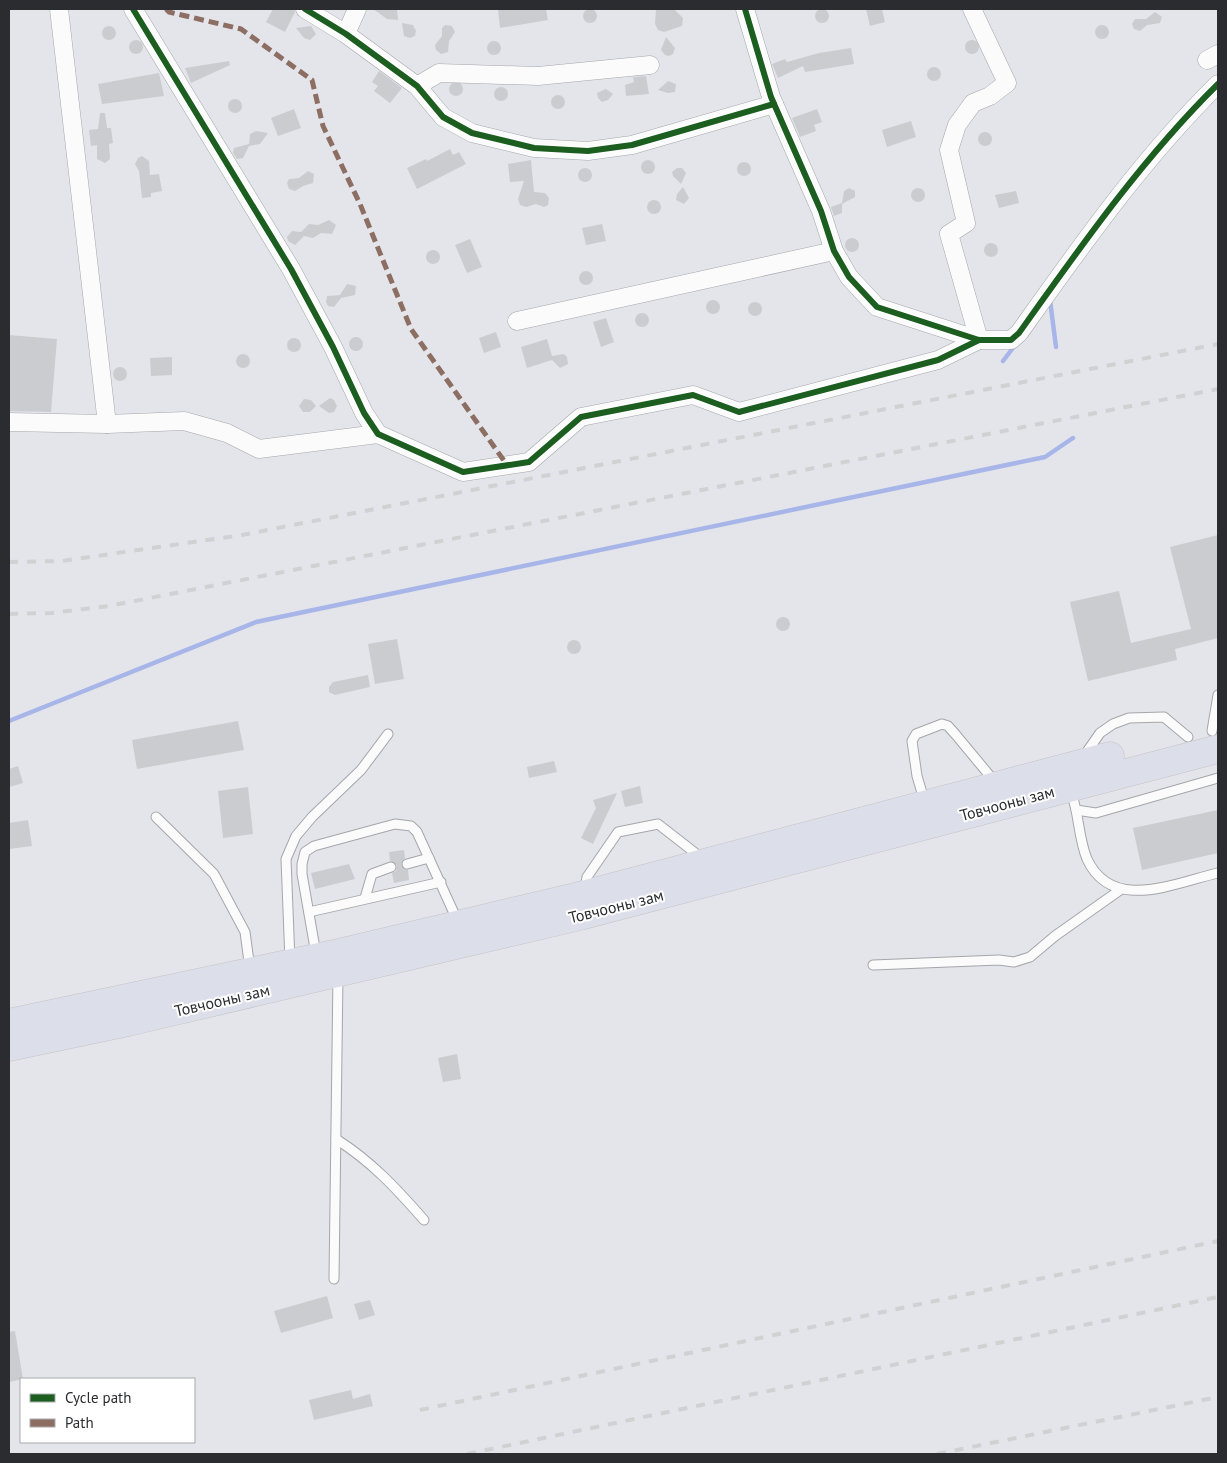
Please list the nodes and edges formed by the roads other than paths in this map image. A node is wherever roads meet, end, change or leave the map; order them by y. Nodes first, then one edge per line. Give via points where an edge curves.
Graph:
1 (59, 9) edge
2 (134, 9) edge
3 (305, 9) edge
4 (357, 9) edge
5 (745, 9) edge
6 (972, 9) edge
7 (346, 34) junction
8 (650, 65) dead end
9 (1218, 84) edge
10 (417, 86) junction
11 (774, 104) junction
12 (834, 251) junction
13 (516, 321) dead end
14 (979, 340) junction
15 (9, 422) edge
16 (107, 424) junction
17 (378, 434) junction
18 (1218, 695) edge
19 (388, 734) dead end
20 (1209, 736) edge
21 (1218, 778) edge
22 (997, 784) junction
23 (1075, 787) junction
24 (925, 803) junction
25 (156, 817) dead end
26 (429, 858) junction
27 (708, 863) junction
28 (406, 864) dead end
29 (391, 867) dead end
30 (1218, 873) edge
31 (441, 882) junction
32 (1120, 890) junction
33 (584, 894) junction
34 (365, 898) junction
35 (309, 912) junction
36 (459, 924) junction
37 (290, 964) junction
38 (328, 965) junction
39 (873, 965) dead end
40 (250, 972) junction
41 (9, 1022) edge
42 (9, 1047) edge
43 (336, 1139) junction
44 (424, 1220) dead end
45 (334, 1280) dead end

1 - 16 street
2 - 17 street via 292,269 364,413
3 - 7 street
4 - 7 street
5 - 11 street
6 - 14 street via 1007,84 973,103 958,125 949,150 966,223 950,234
7 - 10 street
8 - 10 street via 538,76 439,73
9 - 14 street via 1184,118 1108,208 1019,333 1011,340
10 - 11 street via 442,117 472,133 534,148 588,151 632,145
11 - 12 street via 821,211
12 - 13 street
12 - 14 street via 849,277 877,307
14 - 17 street via 938,360 739,412 693,395 581,417 529,462 463,472
15 - 16 street
16 - 17 street via 184,421 227,433 259,449
18 - 20 lane
19 - 37 lane via 361,770 296,836 286,859
20 - 23 highway, Товчооны зам
20 - 23 lane via 1164,717 1129,718 1113,724 1100,733
21 - 23 lane via 1096,813
22 - 23 highway, Товчооны зам
22 - 24 highway, Товчооны зам
22 - 24 lane via 948,726 942,724 916,734 912,741
23 - 32 lane via 1087,858 1100,880
23 - 38 highway, Товчооны зам via 729,878
24 - 27 highway, Товчооны зам
25 - 40 lane via 214,874 245,932
26 - 28 lane
26 - 31 lane
26 - 35 lane via 418,832 402,823 314,846 305,852 302,864
27 - 33 highway, Товчооны зам
27 - 33 lane via 658,824 618,832 588,877
29 - 34 lane via 372,874
30 - 32 lane via 1137,892
31 - 34 lane
31 - 36 lane
32 - 39 lane via 1030,957 1014,962 990,960
33 - 36 highway, Товчооны зам
34 - 35 lane
35 - 38 lane
36 - 38 highway, Товчооны зам
37 - 38 highway, Товчооны зам
37 - 40 highway, Товчооны зам
38 - 42 highway, Товчооны зам via 128,1022
38 - 43 lane
40 - 41 highway, Товчооны зам
43 - 44 lane via 385,1175
43 - 45 lane

